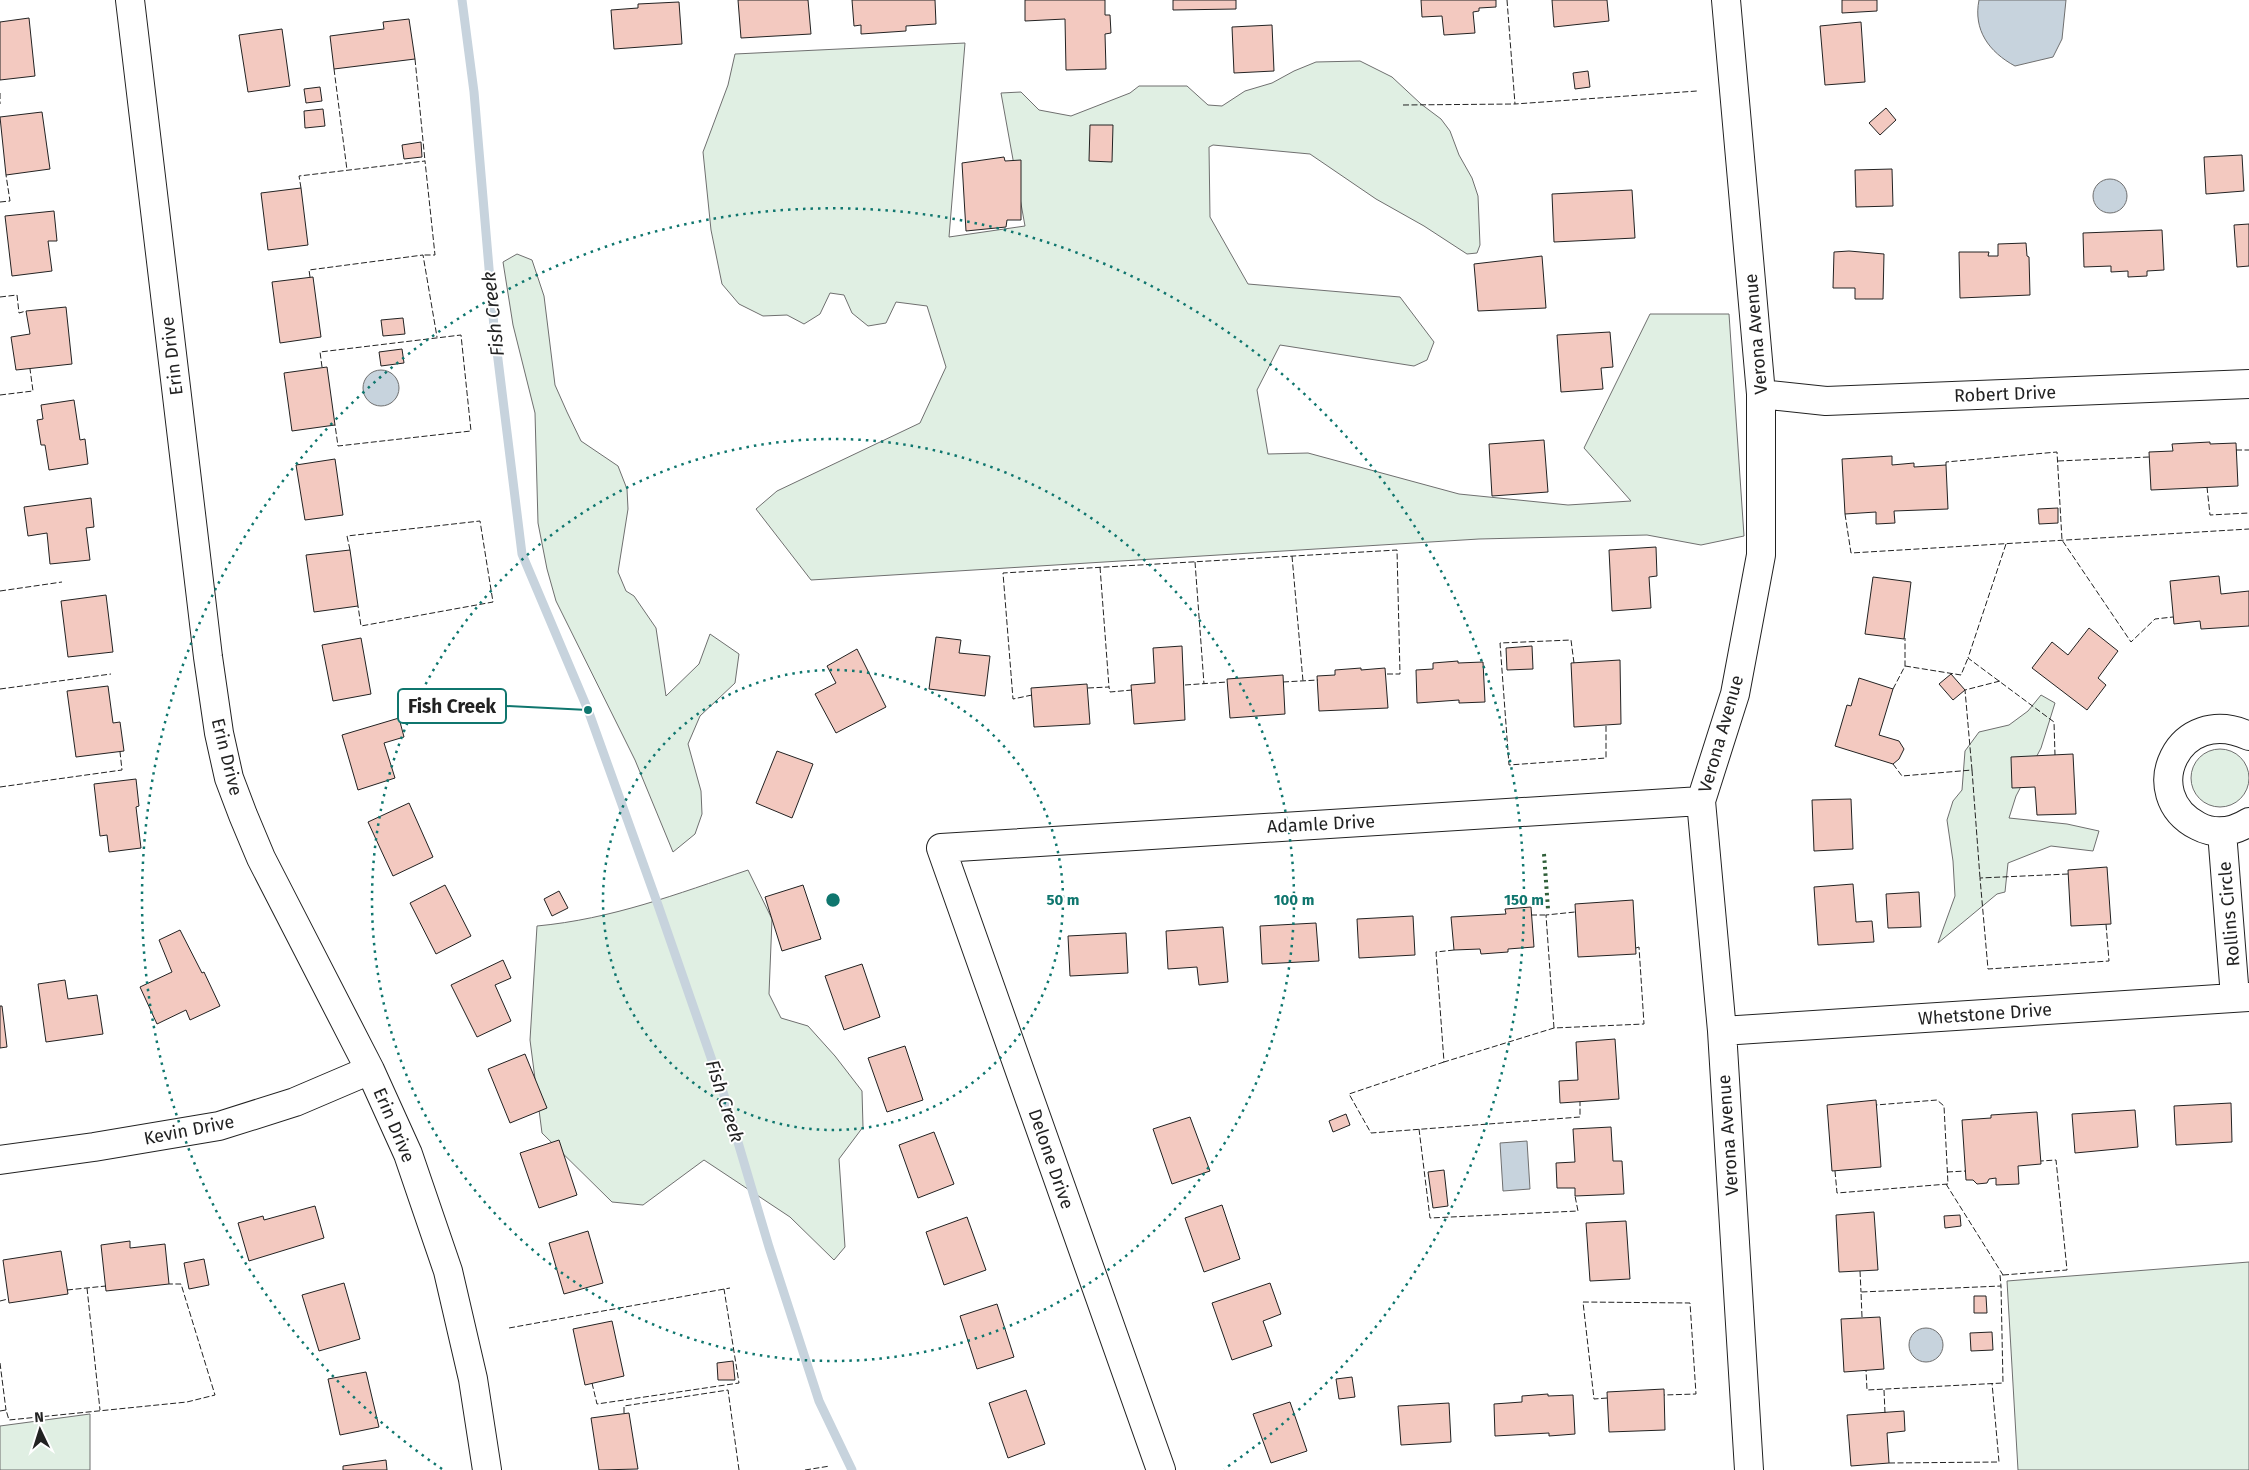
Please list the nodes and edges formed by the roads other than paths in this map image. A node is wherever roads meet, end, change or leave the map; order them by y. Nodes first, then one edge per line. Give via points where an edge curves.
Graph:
1 (130, 0) edge
2 (1726, 0) edge
3 (2249, 384) edge
4 (1761, 394) junction
5 (2249, 736) edge
6 (1701, 801) junction
7 (2249, 822) edge
8 (2222, 832) junction
9 (941, 848) joint
10 (2242, 997) edge
11 (1722, 1031) junction
12 (370, 1070) junction
13 (0, 1160) edge
14 (487, 1470) edge
15 (1161, 1470) edge
16 (1748, 1470) edge

1 - 12 street, Erin Drive via 208,658 229,778 261,858
2 - 4 street, Verona Avenue
3 - 4 street, Robert Drive via 1826,401
4 - 6 street, Verona Avenue via 1761,555 1735,694
5 - 8 street via 2216,728 2199,732 2184,742 2174,756 2168,774 2169,791 2182,815 2205,829
6 - 9 street, Adamle Drive
6 - 11 street, Verona Avenue
7 - 8 street
8 - 10 street, Rollins Circle
9 - 15 street, Delone Drive
10 - 11 street, Whetstone Drive
11 - 16 street, Verona Avenue
12 - 13 street, Kevin Drive via 288,1104 219,1126
12 - 14 street, Erin Drive via 408,1154 448,1271 473,1379

